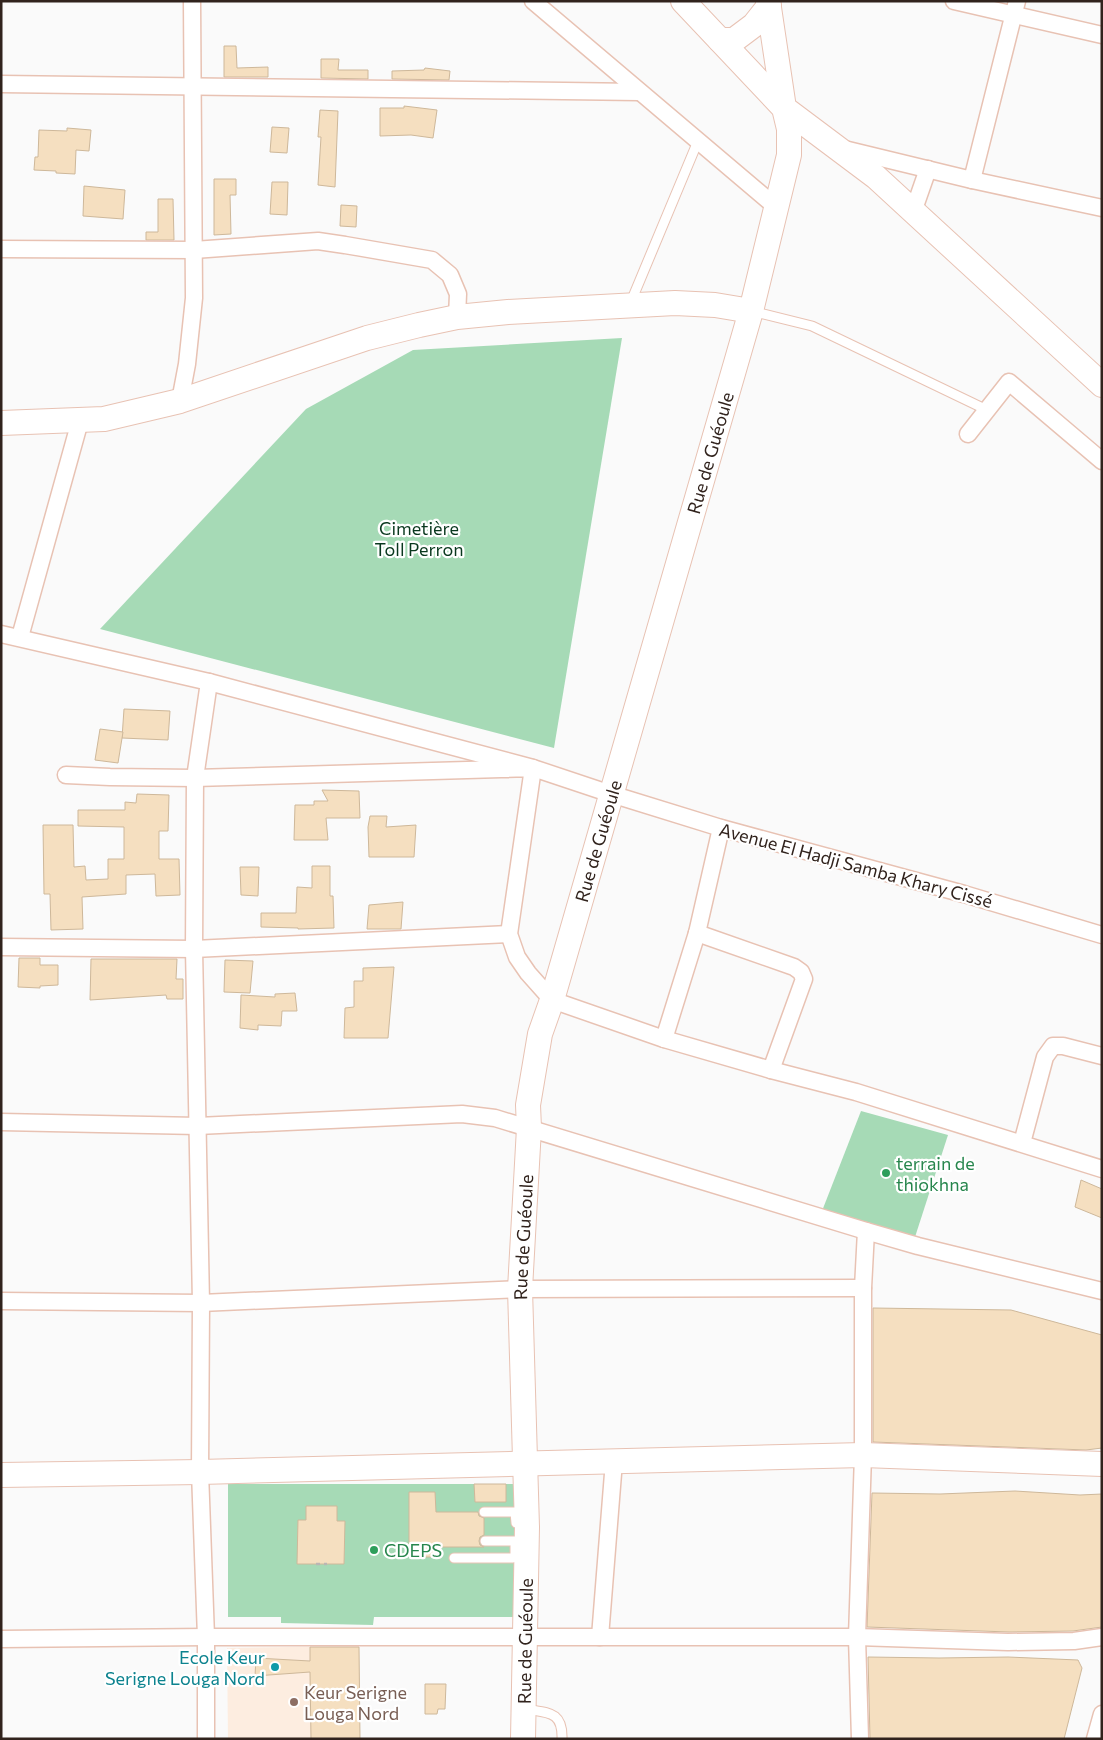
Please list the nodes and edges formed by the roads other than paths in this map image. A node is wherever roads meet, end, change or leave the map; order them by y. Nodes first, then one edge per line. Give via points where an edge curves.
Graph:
1 (192, 1) edge
2 (533, 1) edge
3 (683, 1) edge
4 (954, 1) edge
5 (769, 4) edge
6 (1015, 8) edge
7 (1102, 34) edge
8 (720, 40) junction
9 (1, 84) edge
10 (191, 86) junction
11 (639, 92) junction
12 (784, 108) junction
13 (698, 140) junction
14 (837, 147) junction
15 (928, 169) junction
16 (972, 180) junction
17 (776, 206) junction
18 (1102, 208) edge
19 (913, 212) junction
20 (1, 248) edge
21 (194, 250) junction
22 (629, 305) junction
23 (750, 311) junction
24 (457, 317) junction
25 (1101, 382) edge
26 (180, 401) junction
27 (987, 410) junction
28 (80, 421) junction
29 (1, 423) edge
30 (968, 434) dead end
31 (1102, 461) edge
32 (1, 634) edge
33 (20, 637) junction
34 (209, 682) junction
35 (533, 768) junction
36 (66, 775) dead end
37 (195, 778) junction
38 (611, 794) junction
39 (721, 828) junction
40 (697, 933) junction
41 (509, 934) junction
42 (1102, 935) edge
43 (1, 947) edge
44 (194, 949) junction
45 (552, 1000) junction
46 (664, 1039) junction
47 (1102, 1056) edge
48 (771, 1070) junction
49 (1, 1122) edge
50 (198, 1126) junction
51 (529, 1128) junction
52 (1022, 1144) junction
53 (1102, 1169) edge
54 (866, 1231) junction
55 (863, 1288) junction
56 (520, 1289) junction
57 (1102, 1291) edge
58 (1, 1301) edge
59 (201, 1302) junction
60 (863, 1455) junction
61 (614, 1461) junction
62 (524, 1463) junction
63 (1102, 1464) edge
64 (200, 1472) junction
65 (1, 1475) edge
66 (484, 1512) dead end
67 (519, 1531) junction
68 (485, 1541) dead end
69 (454, 1558) dead end
70 (206, 1637) junction
71 (524, 1637) junction
72 (600, 1637) junction
73 (857, 1637) junction
74 (1102, 1637) edge
75 (1, 1639) edge
76 (523, 1709) junction
77 (1102, 1714) edge
78 (1097, 1738) edge
79 (206, 1739) edge
80 (523, 1739) edge
81 (562, 1739) edge
82 (860, 1739) edge

1 - 10 street
2 - 11 street
3 - 8 street
4 - 6 street
5 - 8 street via 754,26 734,40
5 - 12 street, Rue de Guéoule
6 - 7 street
6 - 16 street
8 - 12 street
9 - 10 street
10 - 11 street
10 - 21 street
11 - 13 street
12 - 14 street
12 - 17 street, Rue de Guéoule via 789,129 789,155
13 - 17 street
13 - 22 lane
14 - 15 street
14 - 19 street via 876,177
15 - 16 street
15 - 19 street
16 - 18 street
17 - 23 street, Rue de Guéoule
19 - 25 street
20 - 21 street
21 - 24 street via 318,242 432,260 450,275 456,288
21 - 26 street via 191,331
22 - 23 street via 676,303
22 - 24 street
23 - 27 lane via 812,326
23 - 38 street, Rue de Guéoule
24 - 26 street via 367,338
26 - 28 street via 104,419
27 - 30 street
27 - 31 street via 1009,382
28 - 29 street
28 - 33 street
32 - 33 street, Avenue El Hadji Samba Khary Cissé
33 - 34 street, Avenue El Hadji Samba Khary Cissé
34 - 35 street, Avenue El Hadji Samba Khary Cissé
34 - 37 street
35 - 37 street
35 - 38 street, Avenue El Hadji Samba Khary Cissé
35 - 41 street
36 - 37 street
37 - 44 street
38 - 39 street, Avenue El Hadji Samba Khary Cissé
38 - 45 street, Rue de Guéoule
39 - 40 street
39 - 42 street, Avenue El Hadji Samba Khary Cissé
40 - 46 street
40 - 48 street via 801,972 804,978
41 - 44 street
41 - 45 street via 517,957
43 - 44 street
44 - 50 street
45 - 46 street
45 - 51 street, Rue de Guéoule via 540,1034 528,1105
46 - 48 street
47 - 52 street via 1053,1046 1045,1057
48 - 52 street via 856,1092
49 - 50 street
50 - 51 street via 462,1114 495,1118
50 - 59 street
51 - 54 street
51 - 56 street, Rue de Guéoule
52 - 53 street
54 - 55 street
54 - 57 street
55 - 56 street
55 - 60 street
56 - 59 street
56 - 62 street, Rue de Guéoule
58 - 59 street
59 - 64 street
60 - 61 street
60 - 63 street
60 - 73 street
61 - 62 street
61 - 72 street
62 - 64 street
62 - 67 street, Rue de Guéoule
64 - 65 street
64 - 70 street
66 - 67 lane via 515,1512
67 - 68 lane
67 - 69 lane via 515,1557
67 - 71 street, Rue de Guéoule
70 - 71 street
70 - 75 street
70 - 79 street
71 - 72 street
71 - 76 street, Rue de Guéoule
72 - 73 street
73 - 74 street via 1008,1642 1074,1641
73 - 82 street
76 - 80 street, Rue de Guéoule
76 - 81 lane via 558,1718
77 - 78 street

